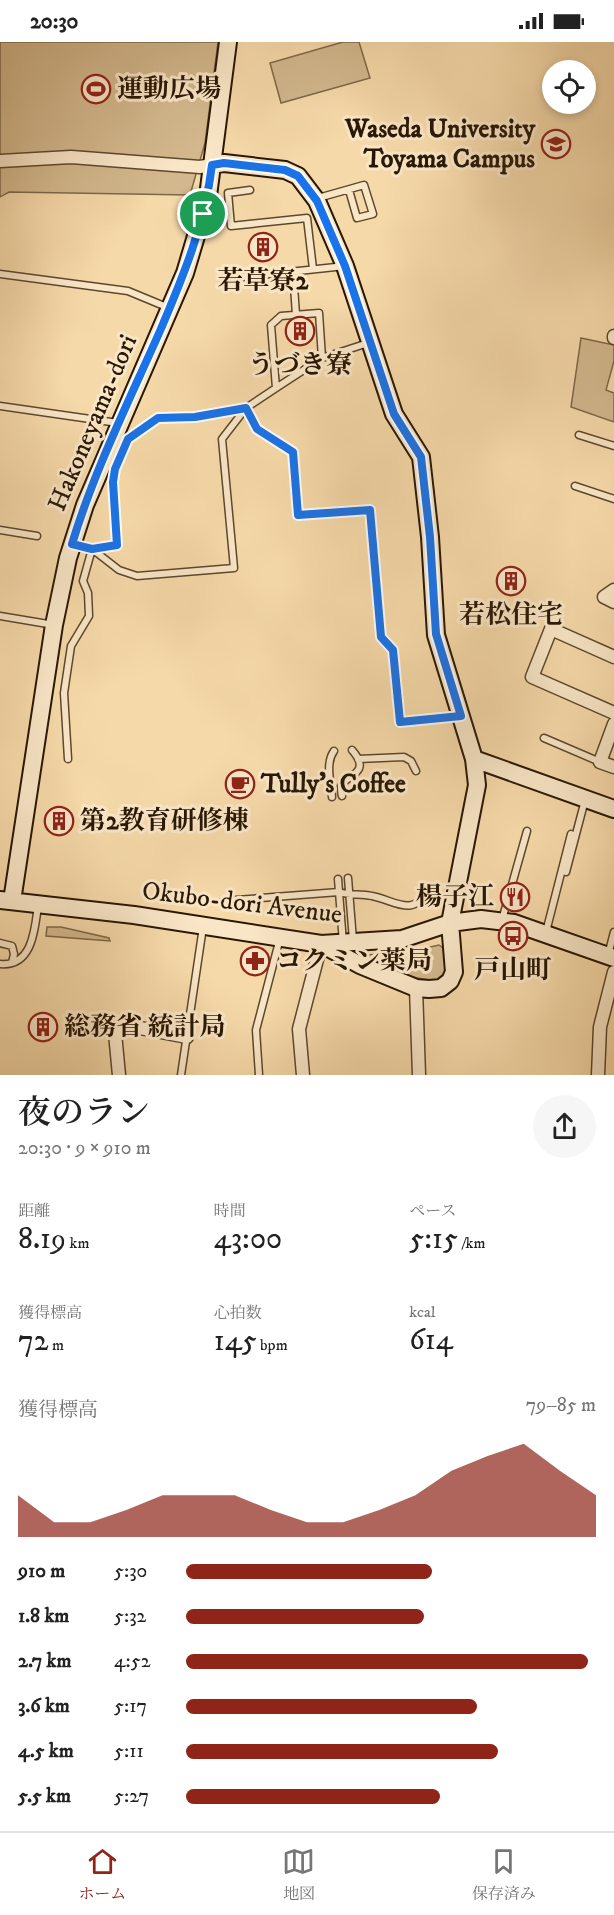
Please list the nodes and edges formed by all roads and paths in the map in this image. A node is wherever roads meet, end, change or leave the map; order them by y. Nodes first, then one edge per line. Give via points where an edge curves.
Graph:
1 (228, 42) edge
2 (0, 161) edge
3 (212, 165) junction
4 (250, 190) dead end
5 (349, 190) junction
6 (315, 199) junction
7 (345, 266) junction
8 (313, 269) junction
9 (293, 272) junction
10 (0, 274) edge
11 (223, 279) dead end
12 (170, 309) junction
13 (296, 315) junction
14 (371, 342) junction
15 (322, 358) junction
16 (276, 388) junction
17 (0, 406) edge
18 (246, 408) junction
19 (120, 423) junction
20 (579, 435) dead end
21 (614, 446) edge
22 (575, 486) dead end
23 (614, 499) edge
24 (0, 530) edge
25 (37, 536) dead end
26 (72, 544) junction
27 (92, 549) junction
28 (614, 590) edge
29 (614, 602) edge
30 (0, 616) edge
31 (54, 625) junction
32 (614, 657) edge
33 (614, 713) edge
34 (461, 716) junction
35 (614, 724) edge
36 (544, 738) dead end
37 (352, 750) dead end
38 (334, 751) dead end
39 (68, 759) dead end
40 (358, 759) junction
41 (474, 759) junction
42 (600, 762) junction
43 (614, 767) edge
44 (416, 771) dead end
45 (342, 796) dead end
46 (332, 797) dead end
47 (585, 799) junction
48 (614, 809) edge
49 (527, 831) dead end
50 (571, 834) dead end
51 (566, 872) dead end
52 (348, 878) dead end
53 (338, 879) dead end
54 (428, 891) dead end
55 (339, 892) junction
56 (350, 896) junction
57 (223, 900) dead end
58 (6, 901) edge
59 (39, 905) junction
60 (450, 922) junction
61 (501, 922) junction
62 (203, 926) junction
63 (614, 932) edge
64 (545, 934) junction
65 (280, 936) junction
66 (0, 942) edge
67 (348, 943) junction
68 (321, 944) junction
69 (612, 962) edge
70 (12, 963) junction
71 (0, 964) edge
72 (416, 988) junction
73 (187, 1037) junction
74 (119, 1075) edge
75 (181, 1075) edge
76 (259, 1075) edge
77 (303, 1075) edge
78 (419, 1075) edge
79 (598, 1075) edge

1 - 3 street, Hakoneyama-dori
2 - 3 street via 71,157
3 - 6 street via 290,171
3 - 12 street, Hakoneyama-dori via 198,234
4 - 8 lane via 228,192 231,226 307,218
5 - 5 lane via 364,185 373,214 357,218
5 - 6 lane
6 - 7 street
7 - 8 lane
7 - 14 street
8 - 9 lane
9 - 11 lane
9 - 13 lane
10 - 12 lane via 128,291
12 - 19 street, Hakoneyama-dori
13 - 15 lane via 319,313
13 - 16 lane via 281,316 271,325
14 - 15 lane
14 - 34 street via 394,414 421,457 436,634
15 - 16 lane
16 - 18 lane
17 - 19 lane
18 - 27 lane via 195,417 158,418 128,439 113,482 117,545
18 - 27 lane via 222,439 234,568 137,576 119,570
18 - 34 lane via 257,429 293,452 298,515 370,510 381,637 393,650 400,722
19 - 26 street, Hakoneyama-dori
20 - 21 lane
22 - 23 lane
24 - 25 lane
26 - 27 lane
26 - 31 street, Hakoneyama-dori
27 - 39 lane via 83,581 88,593 88,616 71,646 64,693
28 - 29 street via 604,597
30 - 31 lane
31 - 58 street, Hakoneyama-dori
32 - 33 street via 551,629 532,677
34 - 41 street
35 - 42 street
36 - 42 lane
37 - 40 lane
38 - 46 lane via 329,765
40 - 44 lane via 404,757
40 - 45 lane via 356,774 341,787
41 - 47 street
41 - 60 street via 477,785
42 - 43 street
47 - 48 street
47 - 51 lane
49 - 61 lane
50 - 64 lane
52 - 56 lane
53 - 55 lane
54 - 56 lane via 411,906 369,895
55 - 56 lane
55 - 57 lane
55 - 67 lane
56 - 67 lane
58 - 59 street, Okubo-dori Avenue
59 - 62 street, Okubo-dori Avenue
59 - 70 lane via 29,949
60 - 61 street, Okubo-dori Avenue
60 - 67 street, Okubo-dori Avenue via 402,939
60 - 72 street via 454,972 450,981 441,988
61 - 64 street, Okubo-dori Avenue
62 - 65 street, Okubo-dori Avenue
62 - 73 lane
63 - 69 lane
64 - 69 street, Okubo-dori Avenue
65 - 68 street, Okubo-dori Avenue
65 - 76 lane via 256,1030
66 - 70 lane via 12,946
67 - 68 street, Okubo-dori Avenue
68 - 72 street
68 - 77 street via 299,1029
69 - 79 street via 600,1027
70 - 71 lane
72 - 78 street
73 - 74 street via 114,1023
73 - 75 lane

